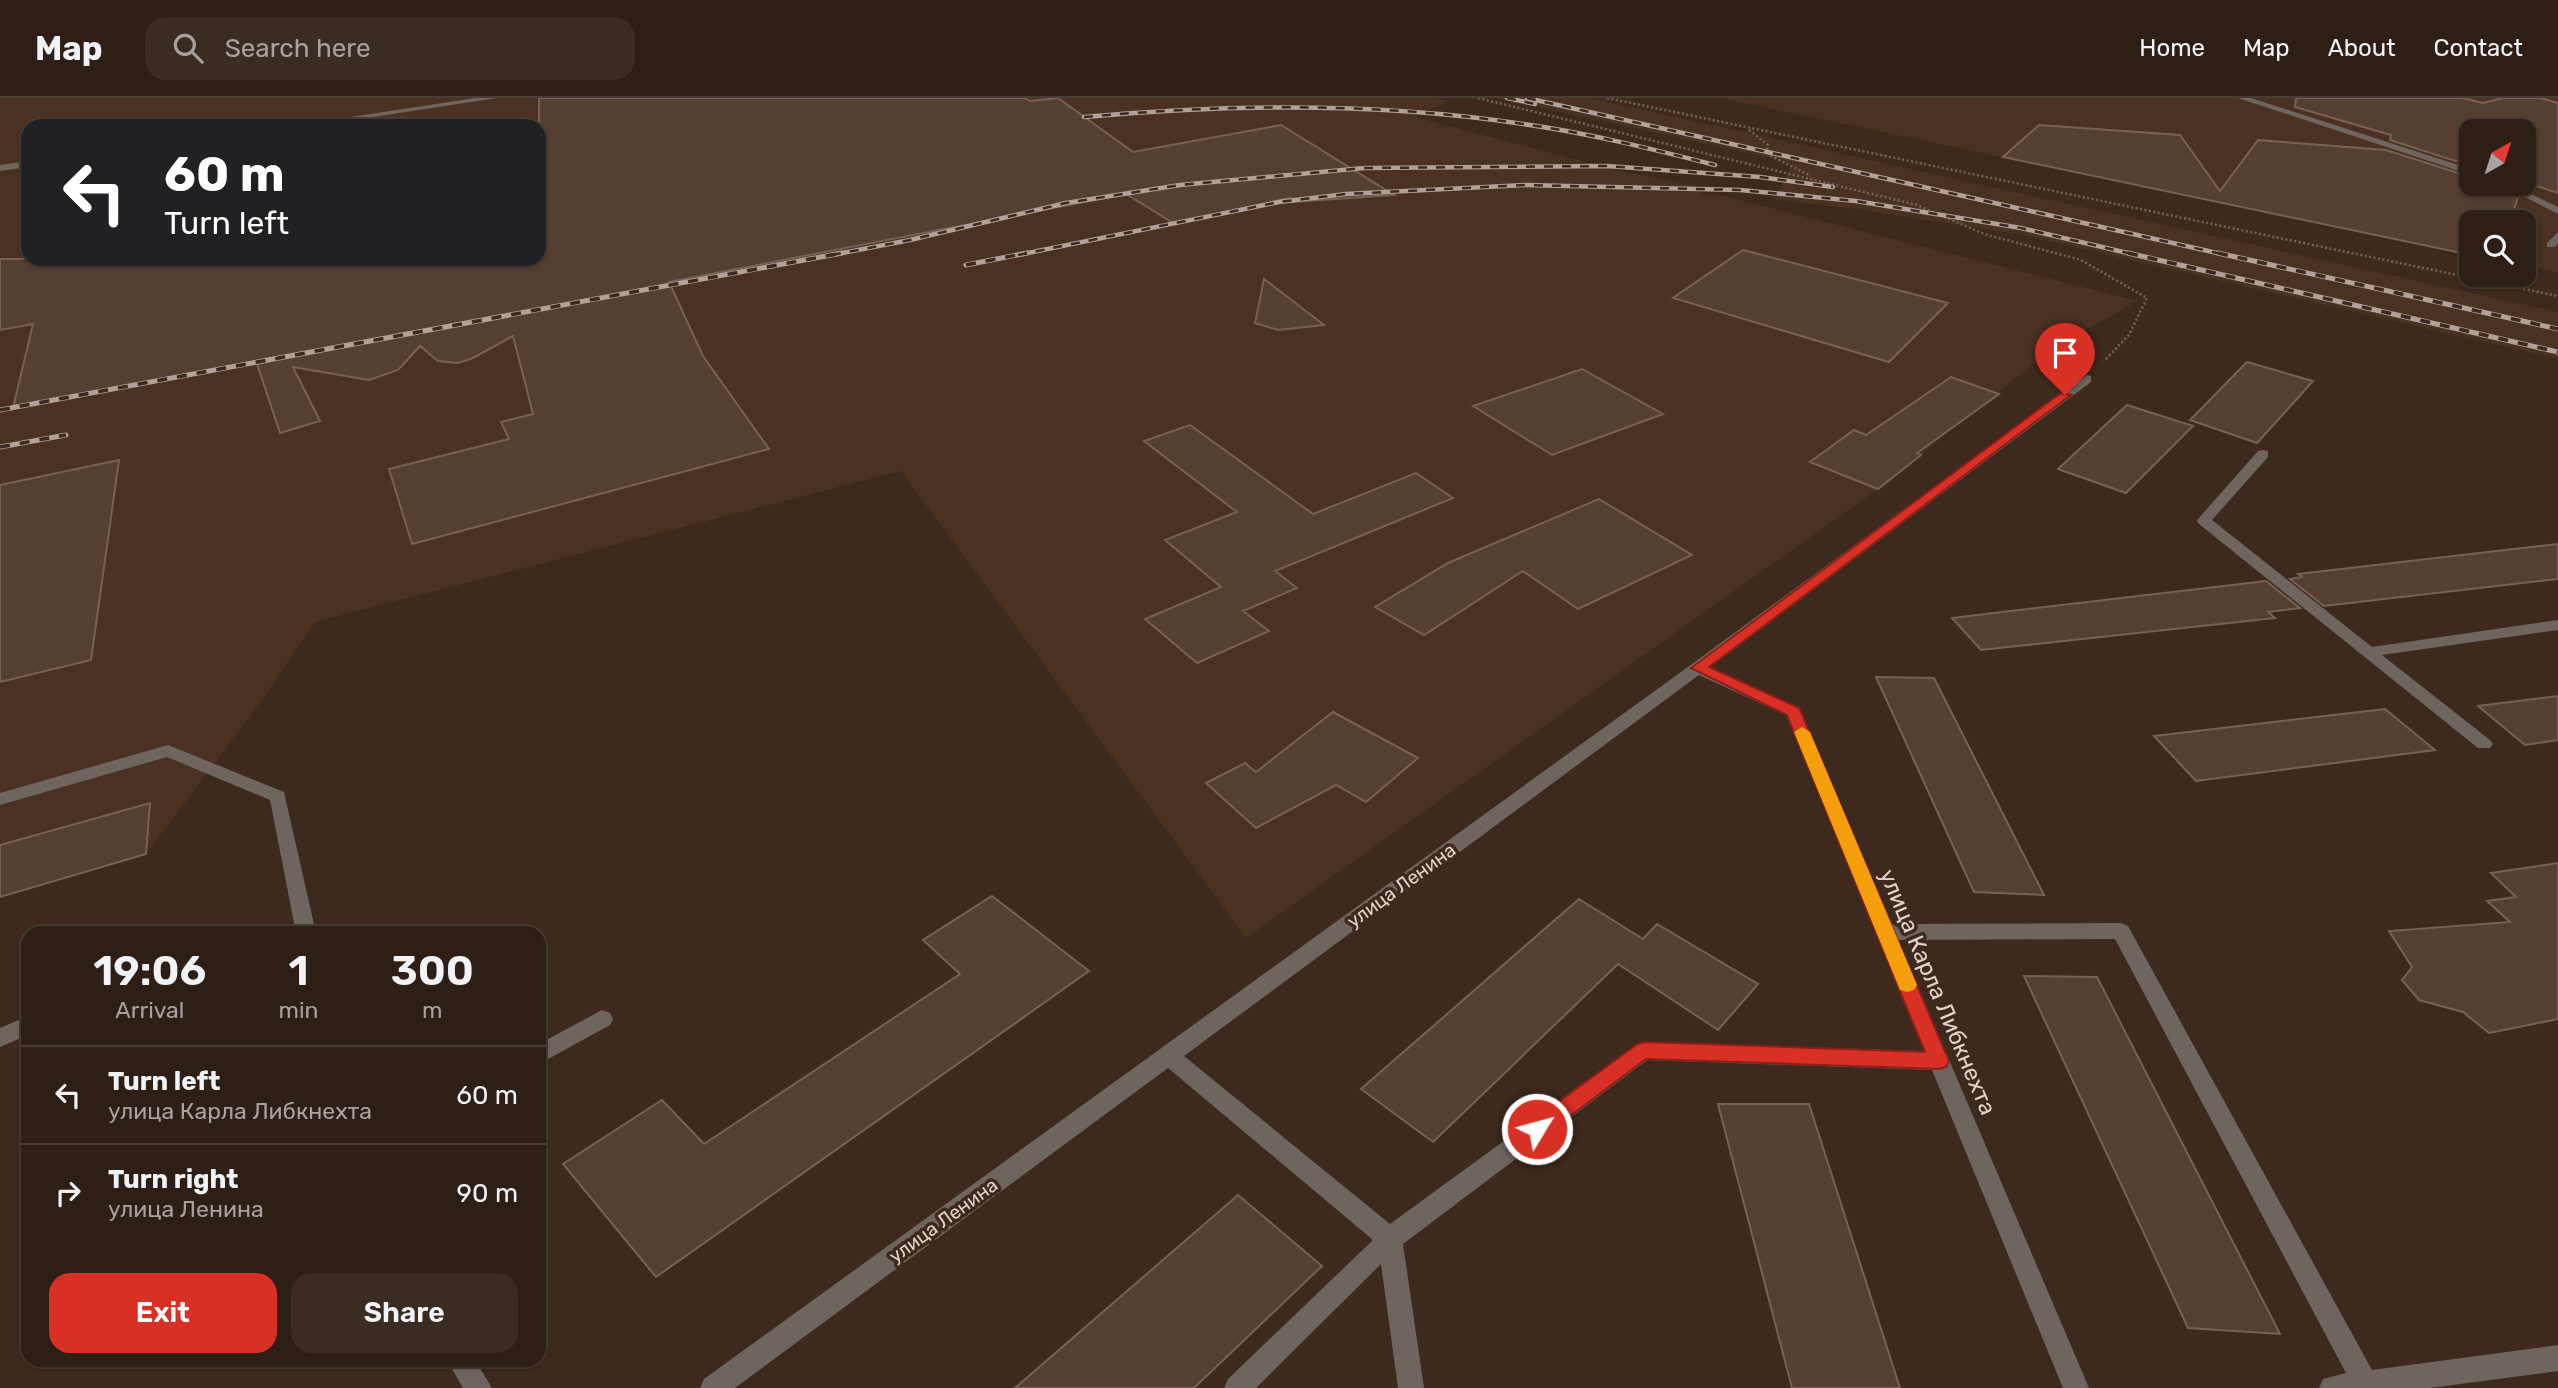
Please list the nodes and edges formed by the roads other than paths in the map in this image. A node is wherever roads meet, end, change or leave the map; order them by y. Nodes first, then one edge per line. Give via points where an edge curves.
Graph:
1 (493, 98) edge
2 (2242, 98) edge
3 (345, 119) edge
4 (21, 165) edge
5 (0, 168) edge
6 (2459, 168) edge
7 (2528, 196) edge
8 (2558, 211) edge
9 (2087, 379) road end
10 (2263, 454) dead end
11 (2558, 625) edge
12 (2368, 652) junction
13 (1698, 668) junction
14 (2484, 744) dead end
15 (0, 799) edge
16 (305, 926) edge
17 (1885, 932) junction
18 (602, 1019) dead end
19 (21, 1028) edge
20 (0, 1038) edge
21 (546, 1051) edge
22 (1168, 1055) junction
23 (1939, 1061) junction
24 (1390, 1239) junction
25 (2558, 1359) edge
26 (464, 1367) edge
27 (2367, 1386) edge
28 (478, 1388) edge
29 (713, 1388) edge
30 (1237, 1388) edge
31 (1411, 1388) edge
32 (2076, 1388) edge
33 (2332, 1388) edge

1 - 3 street
2 - 6 street
4 - 5 street
7 - 8 street
9 - 13 street, улица Ленина
10 - 12 street via 2204,521
11 - 12 street
12 - 14 street
13 - 17 street, улица Карла Либкнехта via 1793,712
13 - 22 street, улица Ленина
15 - 16 street via 169,751 278,796
17 - 23 street, улица Карла Либкнехта
17 - 27 street via 2122,931
18 - 21 street
19 - 20 street
22 - 24 street
22 - 29 street, улица Ленина
23 - 24 street via 1643,1051
23 - 32 street, улица Карла Либкнехта
24 - 30 street
24 - 31 street
25 - 27 street
26 - 28 street
27 - 33 street

